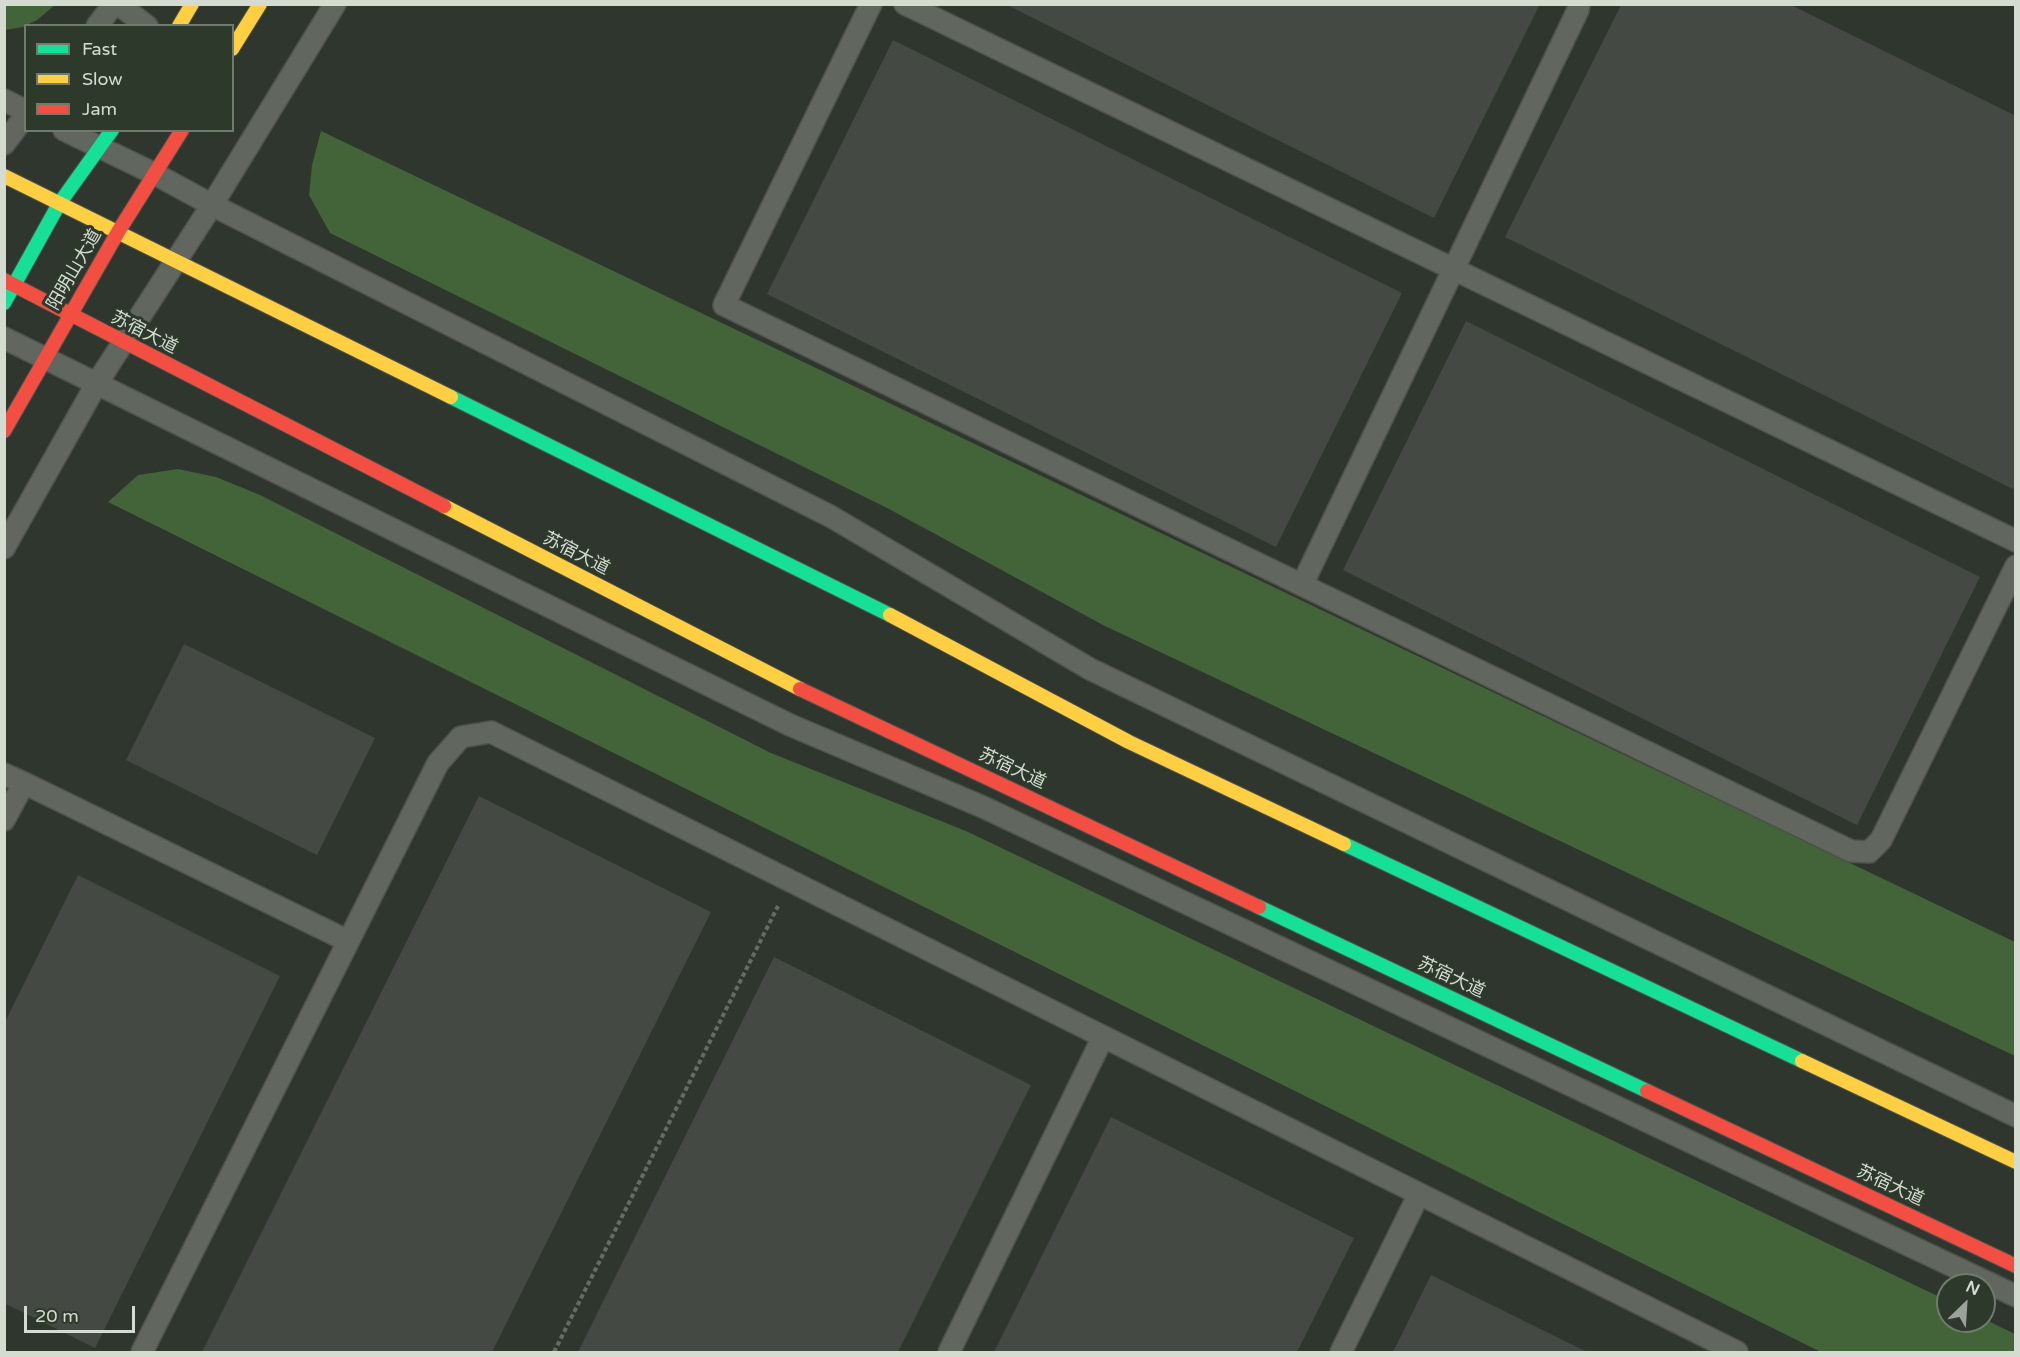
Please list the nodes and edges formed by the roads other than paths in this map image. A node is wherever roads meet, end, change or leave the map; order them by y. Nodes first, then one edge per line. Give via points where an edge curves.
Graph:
1 (116, 4) edge
2 (192, 4) edge
3 (260, 4) edge
4 (335, 4) edge
5 (871, 4) edge
6 (906, 4) edge
7 (1579, 4) edge
8 (99, 24) edge
9 (144, 24) edge
10 (180, 24) edge
11 (234, 46) edge
12 (4, 100) edge
13 (24, 112) edge
14 (24, 116) edge
15 (68, 132) edge
16 (111, 132) edge
17 (181, 132) edge
18 (4, 144) edge
19 (100, 149) junction
20 (155, 174) junction
21 (4, 176) edge
22 (59, 204) junction
23 (212, 205) junction
24 (118, 232) junction
25 (175, 260) junction
26 (1453, 269) junction
27 (9, 283) edge
28 (4, 303) edge
29 (70, 315) junction
30 (4, 338) edge
31 (123, 342) junction
32 (46, 358) junction
33 (97, 383) junction
34 (4, 431) edge
35 (2016, 541) edge
36 (4, 548) edge
37 (2016, 566) edge
38 (1302, 585) junction
39 (4, 774) edge
40 (24, 783) junction
41 (4, 820) edge
42 (348, 941) junction
43 (1103, 1037) junction
44 (2016, 1116) edge
45 (2016, 1162) edge
46 (1419, 1194) junction
47 (2016, 1266) edge
48 (2016, 1296) edge
49 (142, 1353) edge
50 (949, 1353) edge
51 (1341, 1353) edge
52 (1737, 1353) edge

1 - 8 lane
1 - 9 lane
2 - 10 main road
3 - 11 main road
4 - 23 lane
5 - 38 lane via 724,305
6 - 26 lane
7 - 26 lane
12 - 13 lane
14 - 18 lane
15 - 19 lane
16 - 19 main road
17 - 20 main road, 阳明山大道
19 - 20 lane
19 - 22 main road
20 - 23 lane
20 - 24 main road, 阳明山大道
21 - 22 main road
22 - 24 main road
22 - 27 main road
23 - 25 lane
23 - 44 lane via 830,516 1090,669
24 - 25 main road
24 - 29 main road, 阳明山大道
25 - 31 lane
25 - 45 main road via 891,615 1129,742
26 - 35 lane
26 - 38 lane
27 - 28 main road
27 - 29 main road, 苏宿大道
29 - 31 main road, 苏宿大道
29 - 32 main road, 阳明山大道
30 - 32 lane
31 - 33 lane
31 - 47 main road, 苏宿大道 via 794,686
32 - 33 lane
32 - 34 main road, 阳明山大道
33 - 36 lane
33 - 48 lane via 790,725 983,807
37 - 38 lane via 1881,840 1869,852 1851,851
39 - 40 lane
40 - 41 lane
40 - 42 lane
42 - 43 lane via 438,763 461,736 491,732
42 - 49 lane
43 - 46 lane
43 - 50 lane
46 - 51 lane
46 - 52 lane

